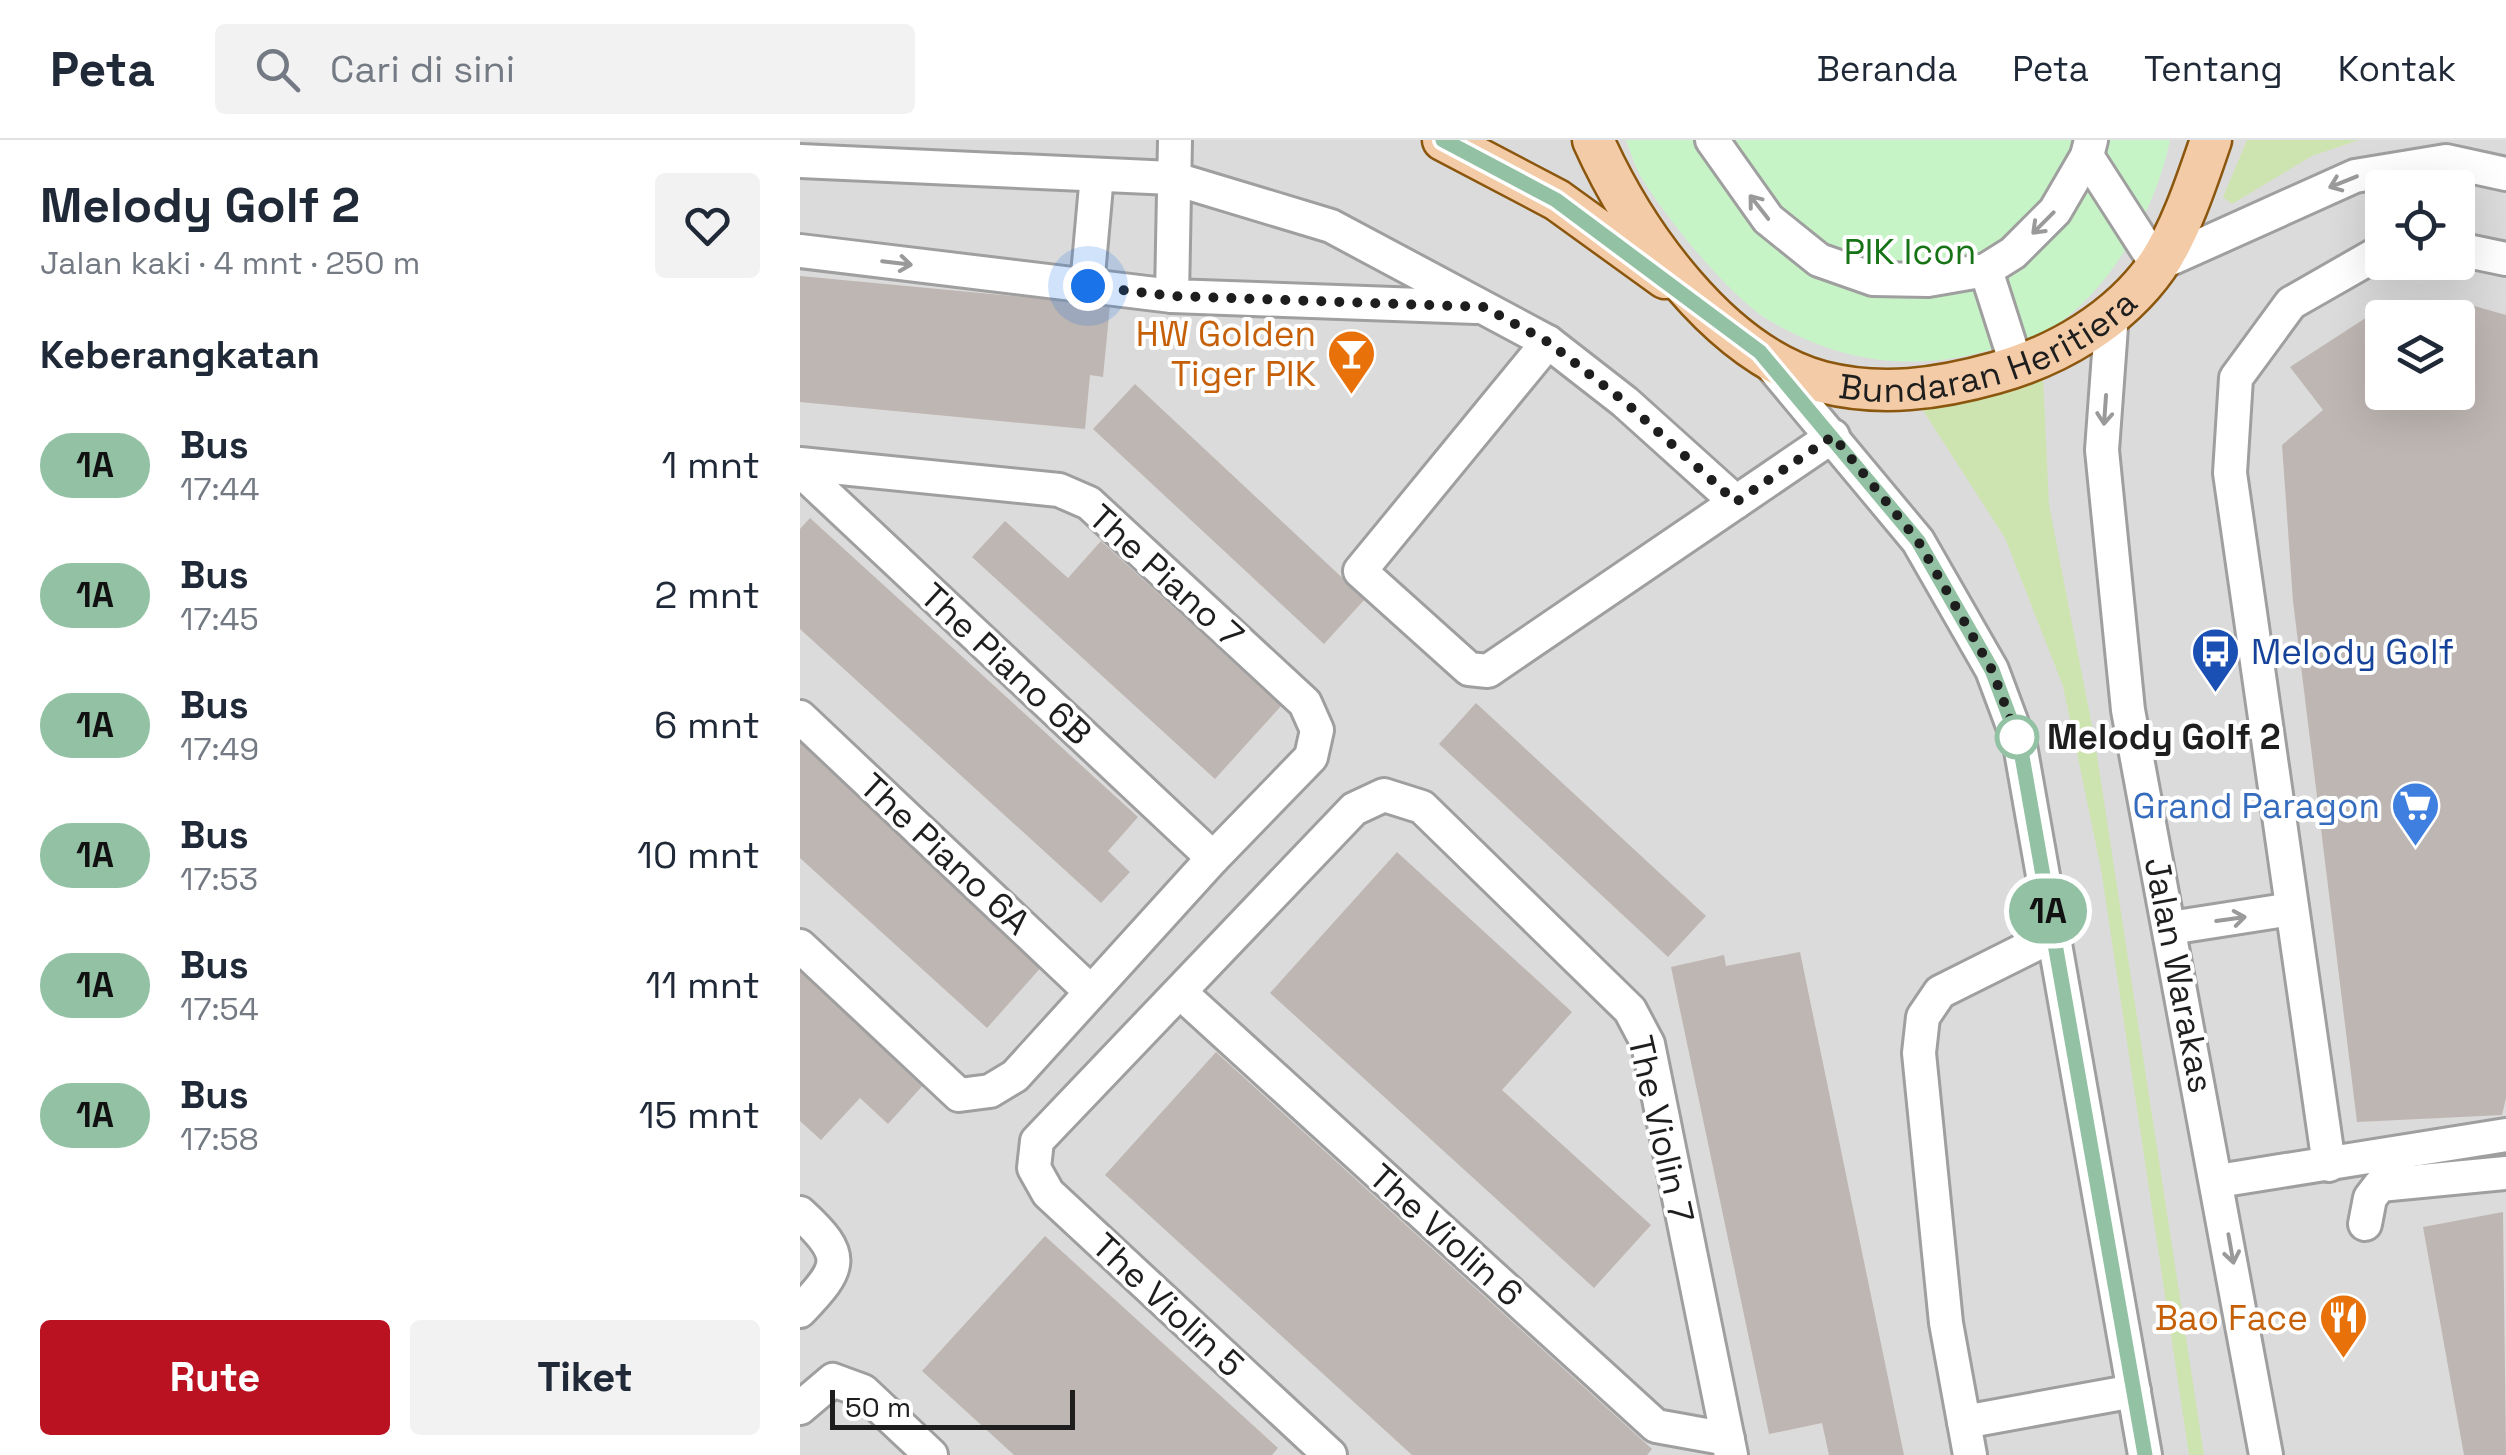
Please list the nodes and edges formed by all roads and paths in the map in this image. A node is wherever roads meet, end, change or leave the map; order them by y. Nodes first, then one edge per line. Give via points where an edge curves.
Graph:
1 (1174, 140) edge
2 (1443, 140) edge
3 (1592, 140) edge
4 (1712, 140) edge
5 (2211, 140) edge
6 (2089, 148) edge
7 (2448, 150) edge
8 (800, 160) edge
9 (1097, 174) junction
10 (2506, 174) edge
11 (1172, 178) junction
12 (800, 251) edge
13 (2475, 253) edge
14 (2506, 259) edge
15 (2365, 261) edge
16 (2157, 265) junction
17 (1986, 270) junction
18 (1087, 286) junction
19 (1172, 296) junction
20 (1696, 301) junction
21 (1484, 307) junction
22 (2112, 313) junction
23 (1548, 342) junction
24 (1760, 352) junction
25 (2017, 367) junction
26 (1833, 436) junction
27 (800, 467) edge
28 (1736, 502) junction
29 (800, 717) edge
30 (1213, 858) junction
31 (2292, 910) junction
32 (2170, 928) junction
33 (2052, 936) junction
34 (800, 946) edge
35 (1090, 991) junction
36 (1182, 994) junction
37 (2506, 1135) edge
38 (2329, 1164) junction
39 (2506, 1173) edge
40 (2218, 1181) junction
41 (800, 1213) edge
42 (2364, 1224) dead end
43 (800, 1311) edge
44 (2134, 1391) junction
45 (804, 1404) edge
46 (1964, 1422) junction
47 (1729, 1447) edge
48 (931, 1455) edge
49 (1330, 1455) edge
50 (1970, 1455) edge
51 (2145, 1455) edge
52 (2266, 1455) edge

1 - 11 street
2 - 20 main road via 1556,200
3 - 20 main road, Bundaran Heritiera via 1649,238
17 -> 4 street via 1928,280 1873,279 1819,260 1768,219
5 - 16 main road, Bundaran Heritiera
6 - 16 street
6 -> 17 street via 2055,211
7 - 10 street
7 -> 16 street via 2355,176
8 - 9 street
9 - 11 street
9 - 18 street
11 - 19 street
11 - 21 street via 1331,226
12 -> 18 street
13 - 14 street
15 - 31 street via 2292,304 2236,378 2230,474
16 - 22 main road, Bundaran Heritiera
17 - 25 street
18 - 19 street
19 - 21 street
20 - 24 main road, Bundaran Heritiera
21 - 23 street
22 - 25 main road, Bundaran Heritiera via 2060,350
22 -> 32 street, Jalan Warakas via 2102,450 2128,710
23 - 28 street
23 - 28 street via 1360,571 1469,670 1488,671
24 - 25 main road, Bundaran Heritiera via 1820,382 1885,390 1938,389
24 - 26 street
26 - 28 street
26 - 33 street via 1918,541 1992,670 2020,745
27 - 30 street, The Piano 6B
27 - 30 street, The Piano 7 via 1059,490 1089,503 1304,702 1317,730 1311,758
29 - 35 street, The Piano 6A
30 - 35 street
32 -> 31 street
31 - 38 street
32 - 40 street, Jalan Warakas
33 - 44 street
33 - 46 street via 1940,992 1922,1016 1919,1053 1946,1323
34 - 35 street via 959,1096 990,1091 1016,1076
36 - 47 street, The Violin 6 via 1656,1426
36 - 47 street, The Violin 7 via 1354,809 1384,795 1422,807 1630,1010 1648,1044
36 - 49 street, The Violin 5 via 1037,1141 1034,1168 1048,1194
37 - 38 street
38 - 40 street
39 - 42 street via 2380,1186
40 -> 52 street, Jalan Warakas
41 - 43 street via 829,1240 836,1261 830,1279
44 - 46 street
44 - 51 street
45 - 48 street via 833,1380 863,1391
46 - 50 street

